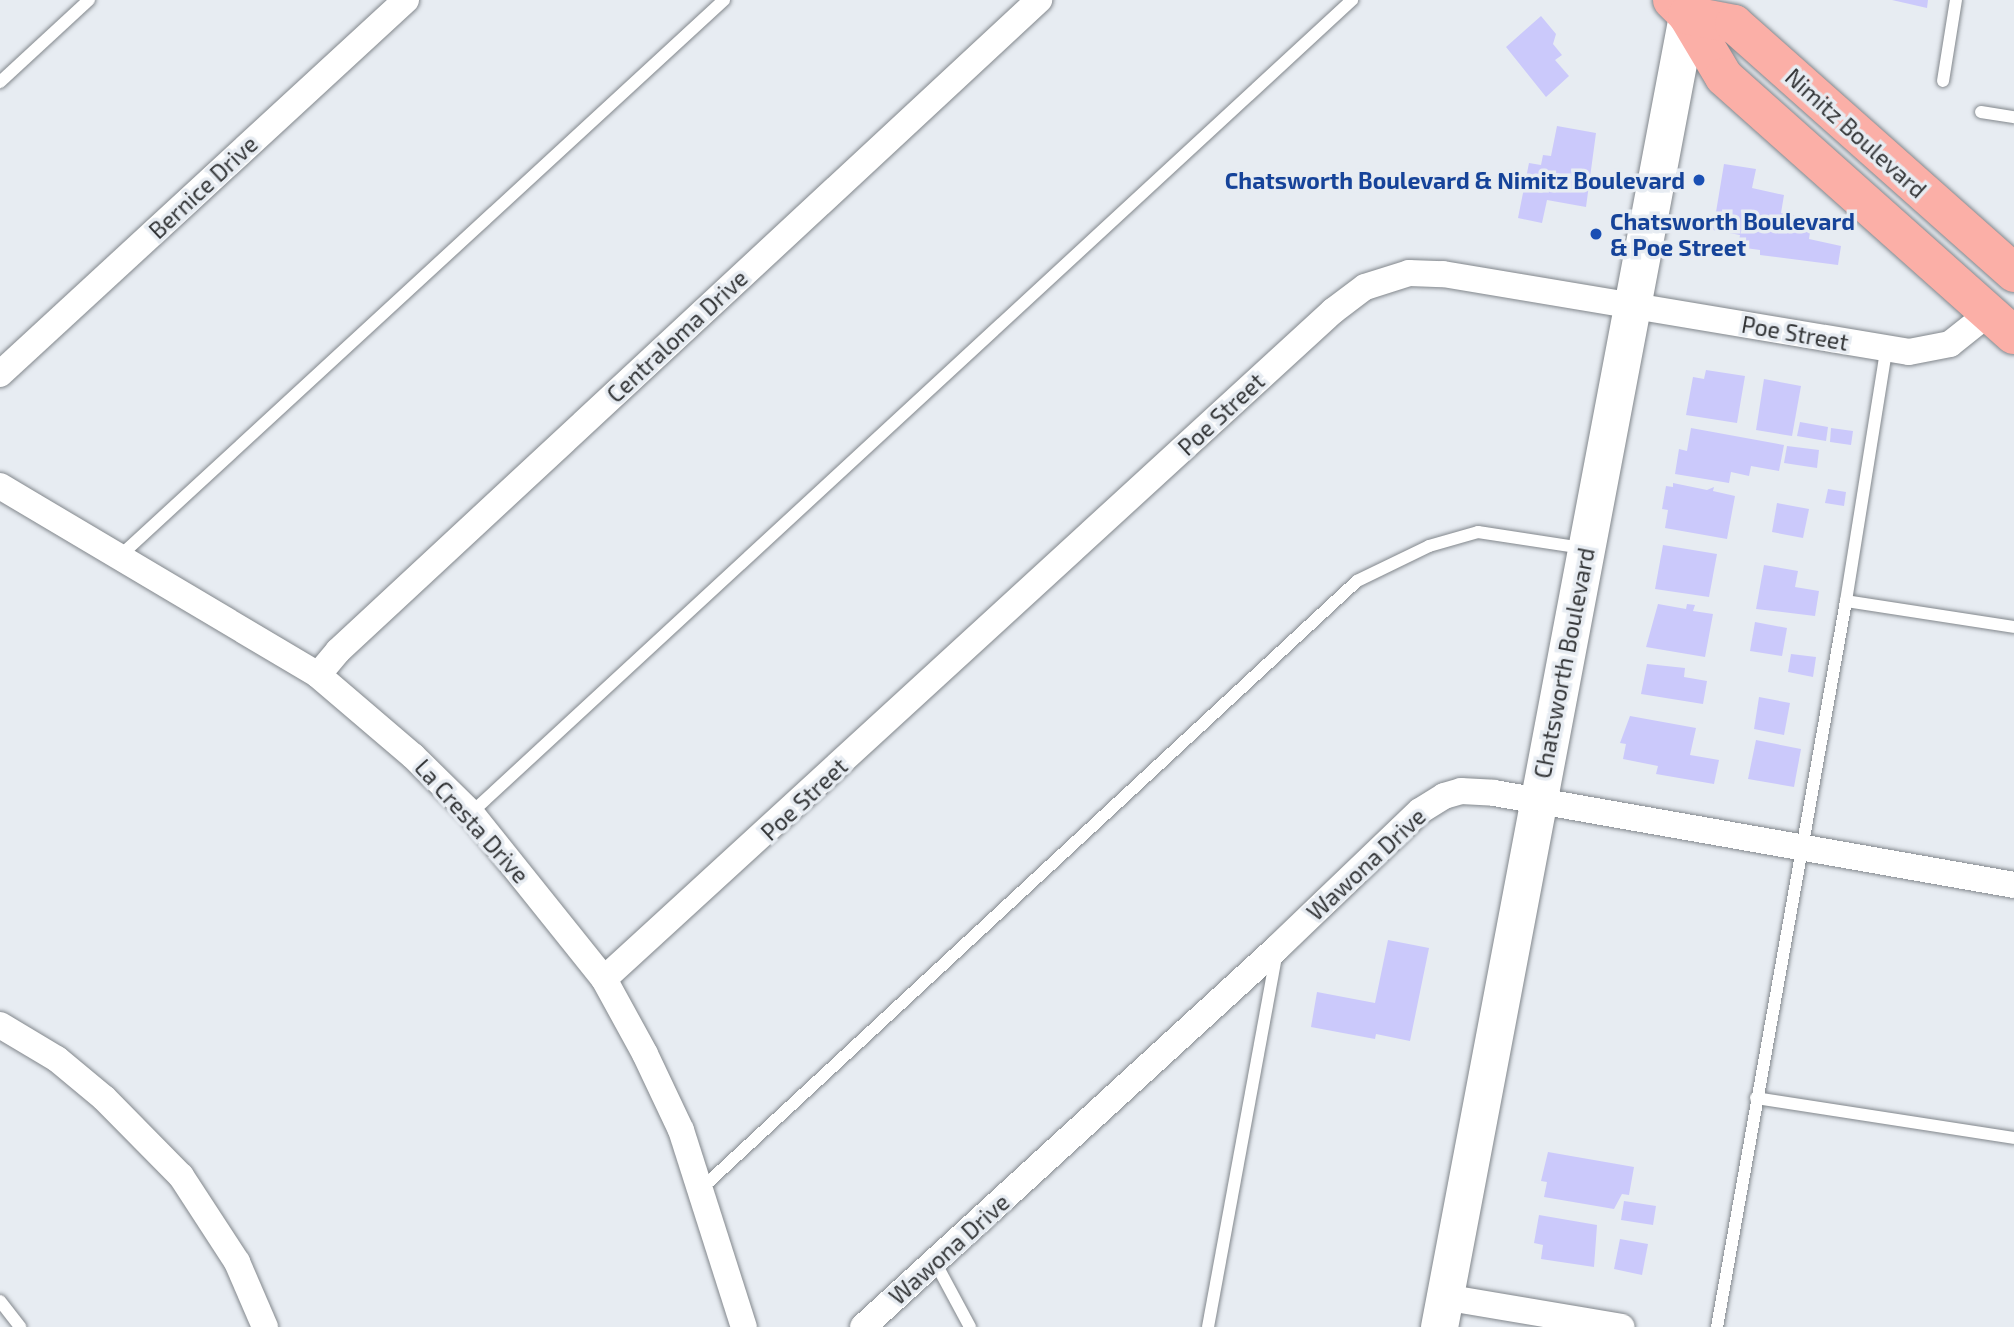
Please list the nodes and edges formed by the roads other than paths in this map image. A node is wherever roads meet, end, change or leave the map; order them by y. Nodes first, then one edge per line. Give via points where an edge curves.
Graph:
1 (89, 0) edge
2 (405, 0) edge
3 (724, 0) edge
4 (1039, 0) edge
5 (1352, 0) edge
6 (1956, 0) edge
7 (1683, 5) edge
8 (1943, 81) dead end
9 (0, 82) edge
10 (1981, 112) dead end
11 (2014, 117) edge
12 (2014, 273) edge
13 (1634, 304) junction
14 (2002, 324) edge
15 (1886, 349) junction
16 (0, 374) edge
17 (0, 486) edge
18 (1586, 549) junction
19 (120, 556) junction
20 (1846, 601) junction
21 (2014, 627) edge
22 (318, 676) junction
23 (1537, 800) junction
24 (471, 813) junction
25 (1802, 846) junction
26 (2014, 884) edge
27 (1278, 948) junction
28 (604, 979) junction
29 (0, 1025) edge
30 (1756, 1098) junction
31 (2014, 1138) edge
32 (702, 1188) junction
33 (936, 1262) junction
34 (0, 1301) edge
35 (1441, 1312) edge
36 (20, 1327) edge
37 (265, 1327) edge
38 (744, 1327) edge
39 (863, 1327) edge
40 (970, 1327) edge
41 (1208, 1327) edge
42 (1621, 1327) edge
43 (1717, 1327) edge

1 - 9 lane
2 - 16 street, Bernice Drive
3 - 19 lane
4 - 22 street, Centraloma Drive via 338,651
5 - 24 lane
6 - 8 lane
7 - 12 main road, Nimitz Boulevard via 1734,24
7 - 13 main road, Chatsworth Boulevard
7 - 14 main road, Nimitz Boulevard via 1724,77
10 - 11 lane
13 - 15 street, Poe Street
13 - 18 main road, Chatsworth Boulevard
13 - 28 street, Poe Street via 1426,272 1380,281 1350,296
14 - 15 street, Poe Street via 1924,351
15 - 20 lane
17 - 19 street, La Cresta Drive
18 - 23 main road, Chatsworth Boulevard
18 - 32 lane via 1478,532 1429,546 1357,581
19 - 22 street, La Cresta Drive
20 - 21 lane
20 - 25 lane
22 - 24 street, La Cresta Drive via 413,755
23 - 25 street, Wawona Drive
23 - 27 street, Wawona Drive via 1470,791 1436,800
23 - 35 main road, Chatsworth Boulevard
24 - 28 street, La Cresta Drive
25 - 26 street, Wawona Drive
25 - 30 lane
27 - 33 street, Wawona Drive
27 - 41 lane
28 - 32 street, La Cresta Drive via 681,1130
29 - 37 street via 57,1059 104,1098 181,1176 237,1262
30 - 31 lane
30 - 43 lane
32 - 38 street, La Cresta Drive
33 - 39 street, Wawona Drive
33 - 40 lane
34 - 36 lane
35 - 42 street

